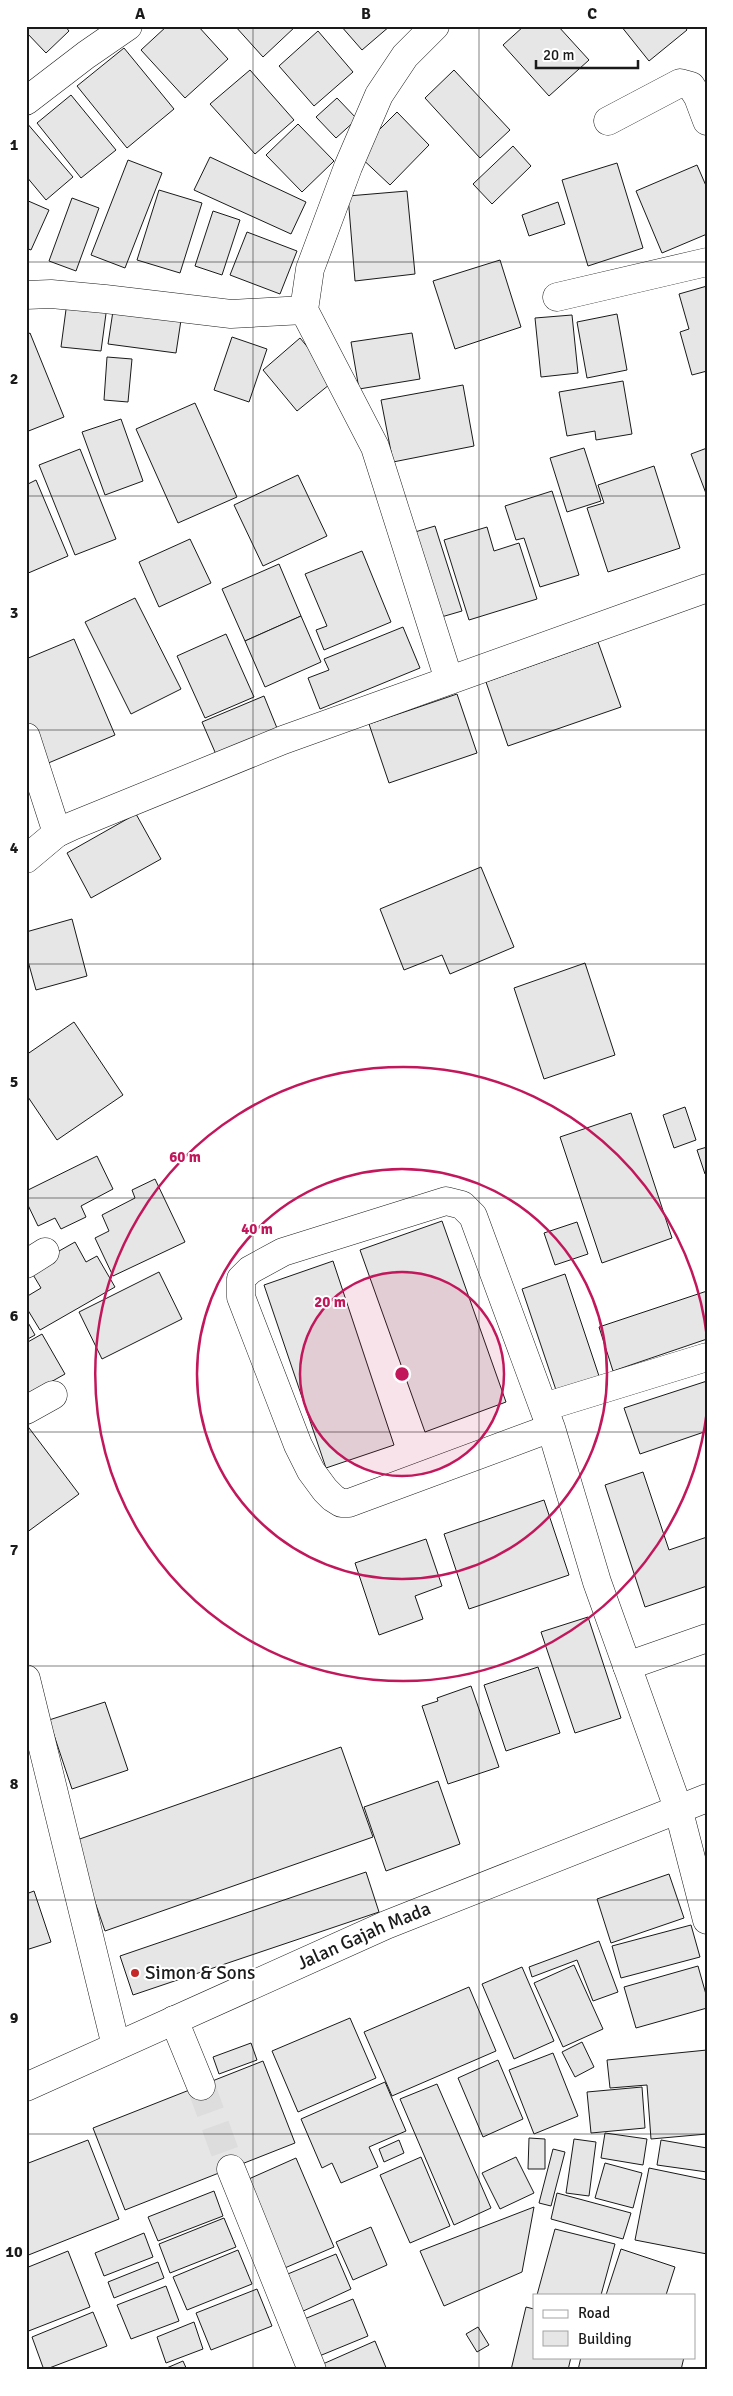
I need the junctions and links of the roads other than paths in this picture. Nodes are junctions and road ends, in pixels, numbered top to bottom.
1 (128, 26) edge
2 (435, 26) edge
3 (26, 101) edge
4 (608, 121) dead end
5 (707, 122) edge
6 (707, 262) edge
7 (26, 295) edge
8 (557, 297) dead end
9 (304, 310) junction
10 (707, 588) edge
11 (449, 680) junction
12 (26, 737) edge
13 (57, 833) junction
14 (26, 859) edge
15 (707, 1357) edge
16 (53, 1394) dead end
17 (26, 1410) edge
18 (548, 1418) junction
19 (707, 1638) edge
20 (627, 1666) junction
21 (26, 1679) edge
22 (707, 1798) edge
23 (678, 1808) junction
24 (707, 1920) edge
25 (174, 2020) junction
26 (116, 2046) junction
27 (201, 2086) tunnel mouth
28 (26, 2087) edge
29 (231, 2169) tunnel mouth
30 (312, 2370) edge

1 - 3 street
2 - 9 street
4 - 5 street
6 - 8 street
7 - 9 street
9 - 11 street
10 - 11 street
11 - 13 street
12 - 13 street
13 - 14 street
15 - 18 street
16 - 17 street
18 - 18 street
18 - 20 street
19 - 20 street
20 - 23 street
21 - 26 street
22 - 23 street, Jalan Gajah Mada
23 - 24 street
23 - 25 street, Jalan Gajah Mada
25 - 26 street, Jalan Gajah Mada
25 - 27 street
26 - 28 street, Jalan Gajah Mada
29 - 30 street

